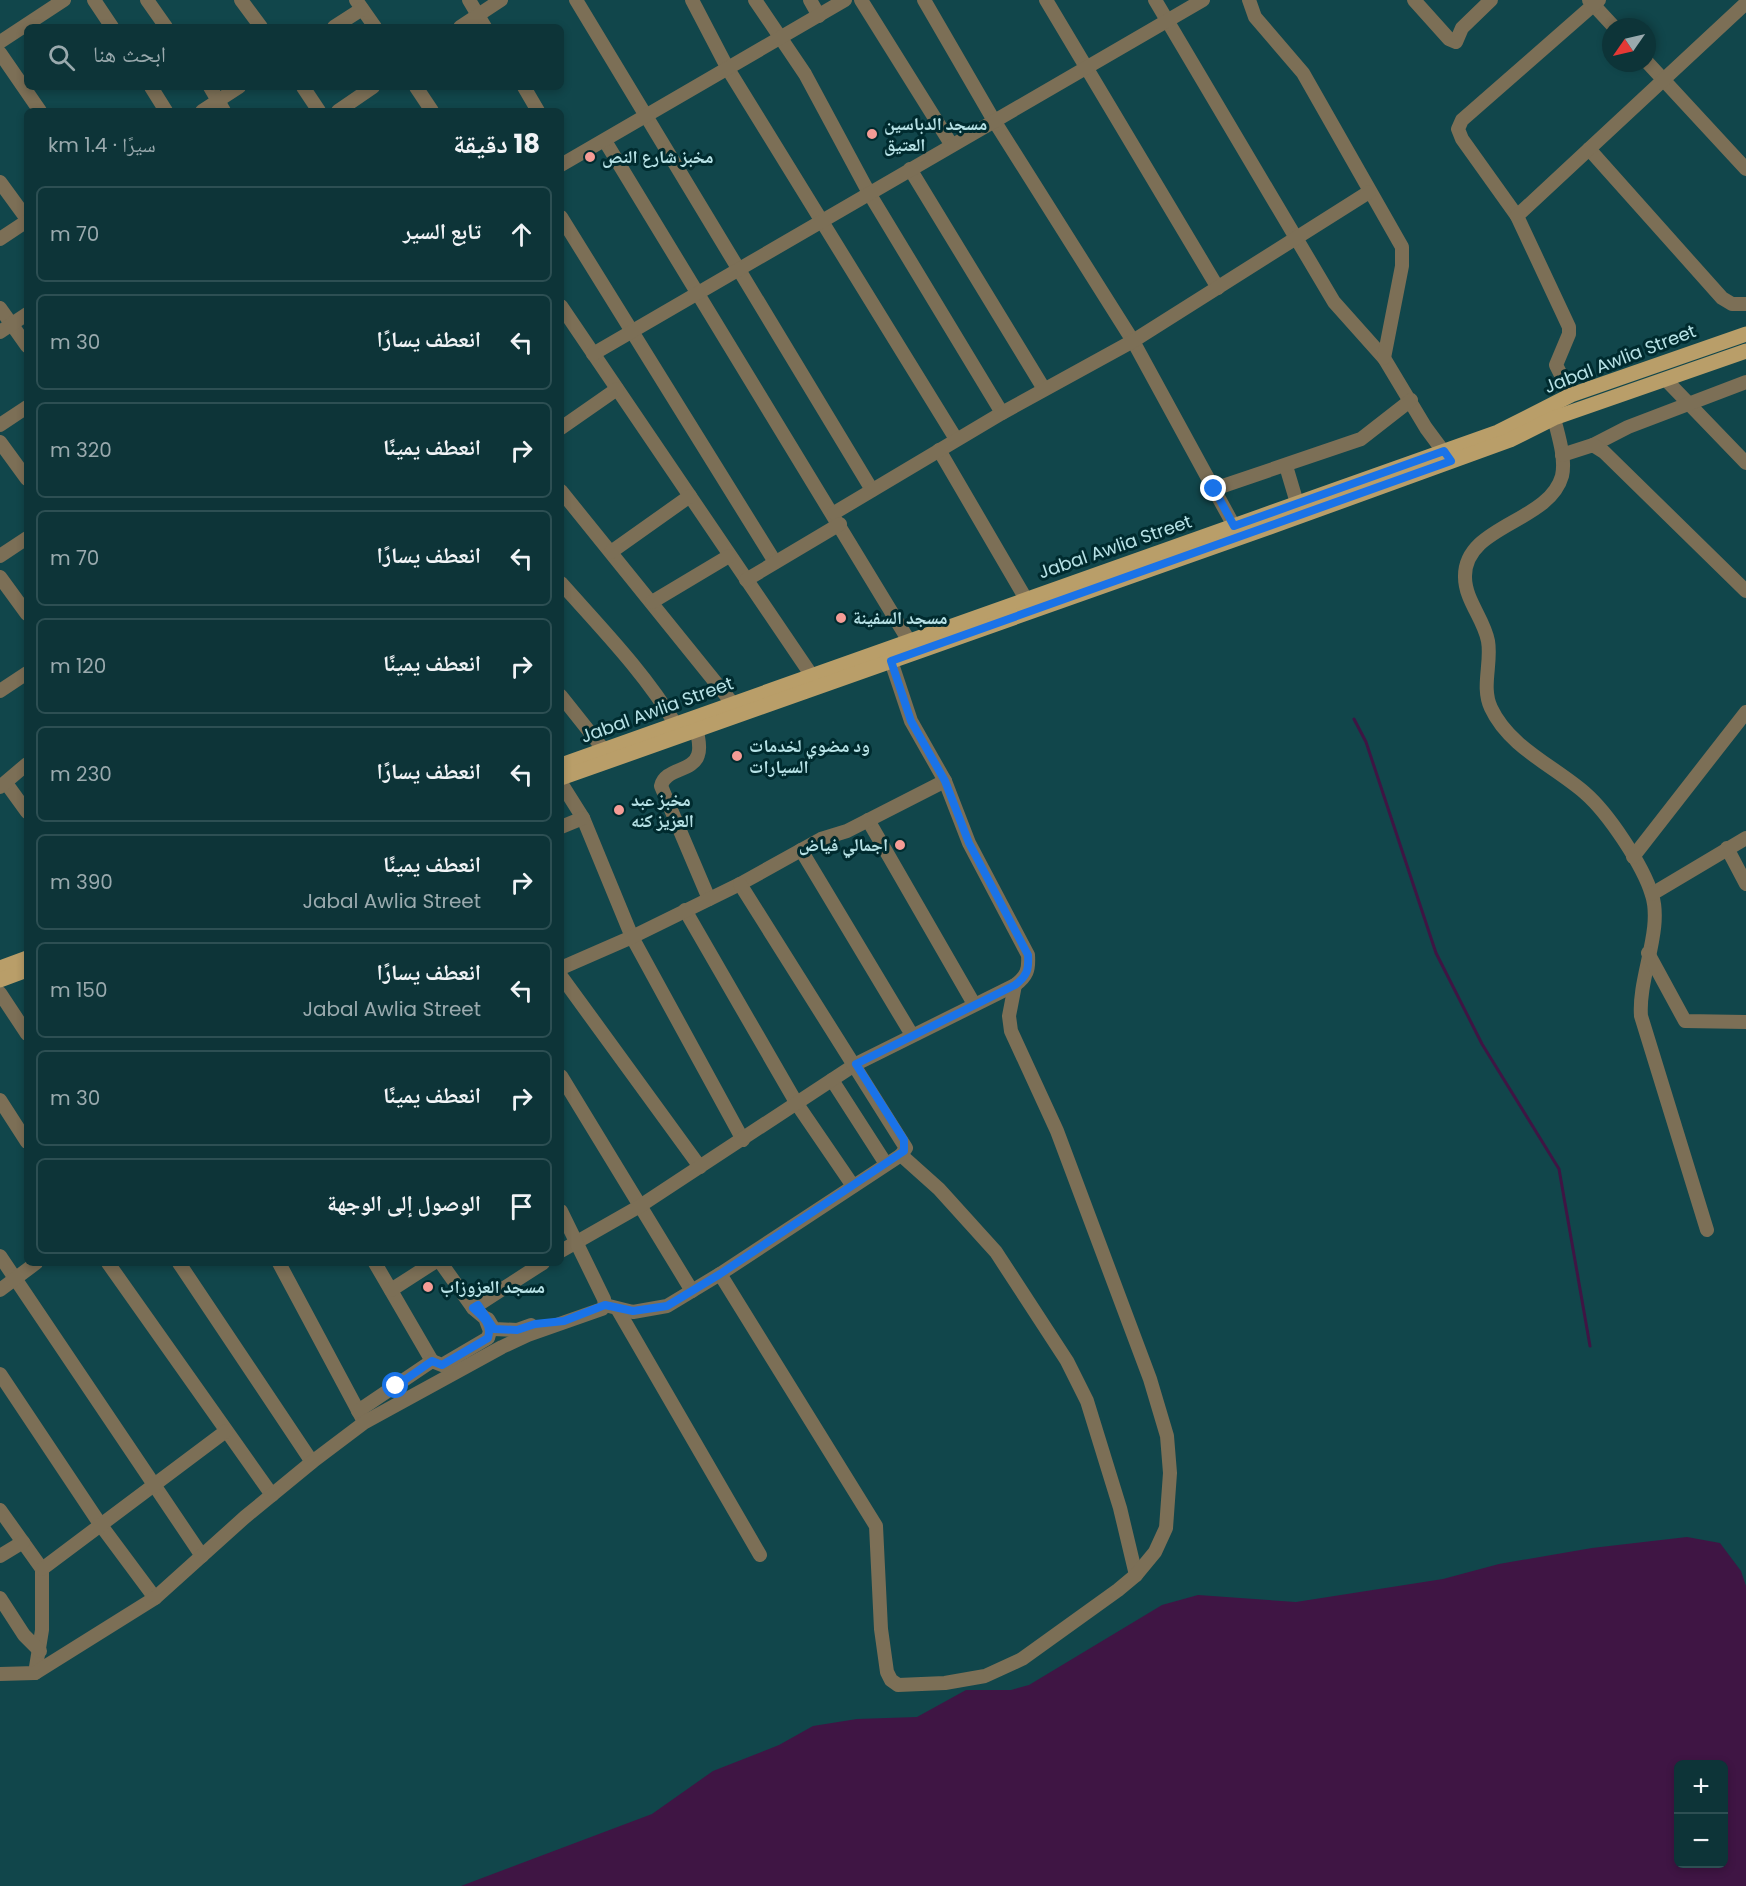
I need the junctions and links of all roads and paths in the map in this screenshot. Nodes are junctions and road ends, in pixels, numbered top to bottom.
1 (64, 0) edge
2 (94, 0) edge
3 (147, 0) edge
4 (241, 0) edge
5 (469, 0) edge
6 (501, 0) edge
7 (576, 0) edge
8 (692, 0) edge
9 (754, 0) edge
10 (810, 0) edge
11 (845, 0) edge
12 (861, 0) edge
13 (924, 0) edge
14 (1046, 0) edge
15 (1155, 0) edge
16 (1203, 0) edge
17 (1249, 0) edge
18 (1414, 0) edge
19 (1594, 2) edge
20 (1482, 3) edge
21 (1746, 3) edge
22 (359, 5) edge
23 (478, 15) junction
24 (819, 16) junction
25 (1607, 18) edge
26 (1168, 22) junction
27 (27, 24) edge
28 (110, 24) edge
29 (164, 24) edge
30 (259, 24) edge
31 (337, 24) edge
32 (373, 24) edge
33 (464, 24) edge
34 (483, 24) edge
35 (24, 26) edge
36 (779, 38) junction
37 (0, 42) edge
38 (0, 53) edge
39 (1085, 67) junction
40 (728, 69) junction
41 (1656, 72) edge
42 (1662, 78) junction
43 (24, 88) edge
44 (26, 90) edge
45 (153, 90) edge
46 (212, 90) edge
47 (236, 90) edge
48 (305, 90) edge
49 (369, 90) edge
50 (418, 90) edge
51 (526, 90) edge
52 (221, 106) edge
53 (38, 108) edge
54 (164, 108) edge
55 (317, 108) edge
56 (342, 108) edge
57 (430, 108) edge
58 (536, 108) edge
59 (644, 117) junction
60 (993, 119) junction
61 (605, 141) junction
62 (951, 144) junction
63 (1589, 149) junction
64 (564, 160) edge
65 (910, 169) junction
66 (1746, 169) edge
67 (0, 182) edge
68 (1369, 192) junction
69 (869, 193) junction
70 (24, 216) edge
71 (1517, 216) junction
72 (822, 220) junction
73 (24, 222) edge
74 (564, 222) edge
75 (0, 239) edge
76 (1297, 239) junction
77 (739, 269) junction
78 (1218, 288) junction
79 (698, 294) junction
80 (1746, 304) edge
81 (0, 308) edge
82 (564, 315) edge
83 (24, 316) edge
84 (6, 328) edge
85 (633, 330) junction
86 (1746, 334) edge
87 (1133, 341) junction
88 (24, 343) edge
89 (1746, 351) edge
90 (593, 354) junction
91 (1384, 358) junction
92 (1666, 380) junction
93 (1746, 382) edge
94 (1044, 388) junction
95 (617, 389) junction
96 (1571, 395) junction
97 (1411, 400) junction
98 (1688, 403) junction
99 (24, 409) edge
100 (1002, 413) junction
101 (1554, 418) junction
102 (0, 425) edge
103 (564, 426) edge
104 (956, 440) junction
105 (0, 442) edge
106 (1593, 445) junction
107 (939, 450) junction
108 (1562, 455) junction
109 (1448, 456) junction
110 (1746, 463) edge
111 (1286, 466) junction
112 (24, 475) edge
113 (1214, 489) junction
114 (872, 490) junction
115 (564, 495) edge
116 (690, 496) junction
117 (1297, 503) junction
118 (837, 519) junction
119 (1234, 526) junction
120 (24, 540) edge
121 (611, 552) junction
122 (0, 556) edge
123 (729, 556) junction
124 (775, 562) junction
125 (0, 577) edge
126 (746, 580) junction
127 (564, 586) edge
128 (1746, 591) edge
129 (1026, 599) junction
130 (652, 602) junction
131 (24, 610) edge
132 (909, 641) junction
133 (891, 661) junction
134 (24, 675) edge
135 (812, 676) junction
136 (0, 691) edge
137 (564, 700) edge
138 (733, 704) junction
139 (1746, 712) edge
140 (676, 725) junction
141 (697, 730) junction
142 (604, 750) junction
143 (564, 764) edge
144 (24, 767) edge
145 (564, 777) edge
146 (945, 781) junction
147 (3, 785) edge
148 (564, 788) edge
149 (24, 809) edge
150 (583, 818) junction
151 (868, 820) junction
152 (564, 826) edge
153 (1746, 837) edge
154 (1727, 848) junction
155 (801, 850) junction
156 (1633, 856) junction
157 (740, 884) junction
158 (1746, 884) edge
159 (1652, 894) junction
160 (709, 899) junction
161 (685, 910) junction
162 (632, 937) junction
163 (1648, 954) junction
164 (24, 959) edge
165 (564, 967) edge
166 (0, 968) edge
167 (24, 971) edge
168 (0, 980) edge
169 (564, 980) edge
170 (1015, 985) junction
171 (0, 993) edge
172 (974, 1004) junction
173 (1746, 1022) edge
174 (24, 1029) edge
175 (912, 1035) junction
176 (856, 1064) junction
177 (832, 1080) junction
178 (564, 1081) edge
179 (0, 1100) edge
180 (797, 1104) junction
181 (24, 1137) edge
182 (743, 1140) junction
183 (901, 1155) junction
184 (886, 1164) junction
185 (700, 1167) junction
186 (853, 1186) junction
187 (640, 1206) junction
188 (564, 1217) edge
189 (1707, 1230) dead end
190 (577, 1241) junction
191 (564, 1249) edge
192 (0, 1256) edge
193 (32, 1266) edge
194 (110, 1266) edge
195 (182, 1266) edge
196 (281, 1266) edge
197 (377, 1266) edge
198 (428, 1266) edge
199 (443, 1266) edge
200 (527, 1267) edge
201 (720, 1274) junction
202 (14, 1279) junction
203 (0, 1290) edge
204 (391, 1290) junction
205 (692, 1291) junction
206 (475, 1307) junction
207 (612, 1307) junction
208 (564, 1321) junction
209 (432, 1361) junction
210 (0, 1374) edge
211 (362, 1417) junction
212 (226, 1431) junction
213 (312, 1461) junction
214 (152, 1485) junction
215 (272, 1495) junction
216 (0, 1510) edge
217 (100, 1524) junction
218 (23, 1542) junction
219 (760, 1555) dead end
220 (0, 1556) edge
221 (201, 1556) junction
222 (42, 1569) junction
223 (1136, 1575) junction
224 (0, 1598) edge
225 (155, 1598) junction
226 (40, 1652) junction
227 (35, 1673) junction
228 (0, 1674) edge

1 - 27 street
2 - 28 street
3 - 29 street
4 - 30 street
5 - 23 street
6 - 23 street
7 - 59 street
8 - 40 street
9 - 36 street
10 - 24 street
11 - 24 street
12 - 62 street
13 - 60 street
14 - 39 street
15 - 26 street
16 - 26 street
17 - 68 street
18 - 20 street
19 - 25 street
19 - 71 street
21 - 42 street
22 - 31 street
22 - 32 street
23 - 33 street
23 - 34 street
24 - 36 street
26 - 39 street
26 - 76 street
35 - 37 street
36 - 40 street
36 - 69 street
38 - 43 street
39 - 60 street
39 - 78 street
40 - 59 street
40 - 72 street
41 - 42 street
42 - 63 street
42 - 66 street
44 - 53 street
45 - 54 street
46 - 52 street
47 - 52 street
48 - 55 street
49 - 56 street
50 - 57 street
51 - 58 street
59 - 61 street
59 - 77 street
60 - 62 street
60 - 87 street
61 - 64 street
61 - 79 street
62 - 65 street
63 - 71 street
63 - 80 street
65 - 69 street
65 - 94 street
67 - 70 street
68 - 76 street
68 - 91 street
69 - 72 street
69 - 100 street
71 - 96 street
72 - 77 street
72 - 104 street
73 - 75 street
74 - 85 street
76 - 78 street
76 - 91 street
77 - 79 street
77 - 114 street
78 - 87 street
79 - 85 street
79 - 118 street
81 - 84 street
82 - 90 street
83 - 84 street
84 - 88 street
85 - 90 street
85 - 124 street
86 - 96 main road, Jabal Awlia Street
87 - 94 street
87 - 113 street
89 - 92 main road, Jabal Awlia Street
90 - 95 street
91 - 97 street
92 - 98 street
92 - 101 main road, Jabal Awlia Street
93 - 98 street
94 - 100 street
95 - 103 street
95 - 116 street
96 - 109 main road, Jabal Awlia Street
97 - 109 street
97 - 111 street
98 - 106 street
98 - 110 street
99 - 102 street
100 - 104 street
101 - 108 street
101 - 109 main road, Jabal Awlia Street
104 - 107 street
105 - 112 street
106 - 108 street
106 - 128 street
107 - 114 street
107 - 129 street
108 - 156 street
109 - 117 main road, Jabal Awlia Street
109 - 133 main road, Jabal Awlia Street
111 - 113 street
111 - 117 street
113 - 119 street
114 - 118 street
115 - 121 street
116 - 121 street
116 - 123 street
117 - 119 main road, Jabal Awlia Street
118 - 124 street
118 - 132 street
119 - 129 main road, Jabal Awlia Street
120 - 122 street
121 - 130 street
123 - 126 street
123 - 130 street
124 - 126 street
125 - 131 street
126 - 135 street
127 - 140 street
129 - 132 main road, Jabal Awlia Street
130 - 138 street
132 - 135 main road, Jabal Awlia Street
133 - 141 main road, Jabal Awlia Street
133 - 146 street
134 - 136 street
135 - 138 main road, Jabal Awlia Street
137 - 142 street
138 - 140 main road, Jabal Awlia Street
139 - 156 street
140 - 142 main road, Jabal Awlia Street
141 - 145 main road, Jabal Awlia Street
141 - 160 street
142 - 143 main road, Jabal Awlia Street
144 - 147 street
146 - 151 street
146 - 170 street
147 - 149 street
148 - 150 street
150 - 152 street
150 - 162 street
151 - 155 street
151 - 172 street
153 - 154 street
154 - 158 street
154 - 159 street
155 - 157 street
155 - 175 street
156 - 159 street
157 - 160 street
157 - 176 street
159 - 163 street
160 - 161 street
161 - 162 street
161 - 180 street
162 - 165 street
162 - 182 street
163 - 173 street
163 - 189 street
164 - 166 main road
167 - 168 main road
169 - 185 street
170 - 172 street
170 - 223 street
171 - 174 street
172 - 175 street
175 - 176 street
176 - 177 street
176 - 183 street
177 - 180 street
177 - 184 street
178 - 187 street
179 - 181 street
180 - 182 street
180 - 186 street
182 - 185 street
183 - 184 street
183 - 223 street
184 - 186 street
185 - 187 street
186 - 201 street
187 - 190 street
187 - 205 street
188 - 190 street
190 - 191 street
190 - 207 street
192 - 202 street
193 - 202 street
194 - 212 street
195 - 213 street
196 - 211 street
197 - 204 street
198 - 204 street
199 - 206 street
200 - 206 street
201 - 205 street
201 - 223 street
202 - 203 street
202 - 214 street
204 - 209 street
205 - 207 street
206 - 208 street
206 - 209 street
207 - 208 street
207 - 219 street
208 - 211 street
209 - 211 street
210 - 217 street
211 - 213 street
212 - 214 street
212 - 215 street
213 - 215 street
214 - 217 street
214 - 221 street
215 - 221 street
216 - 218 street
217 - 222 street
217 - 225 street
218 - 220 street
218 - 222 street
221 - 225 street
222 - 226 street
224 - 226 street
225 - 227 street
226 - 227 street
227 - 228 street

